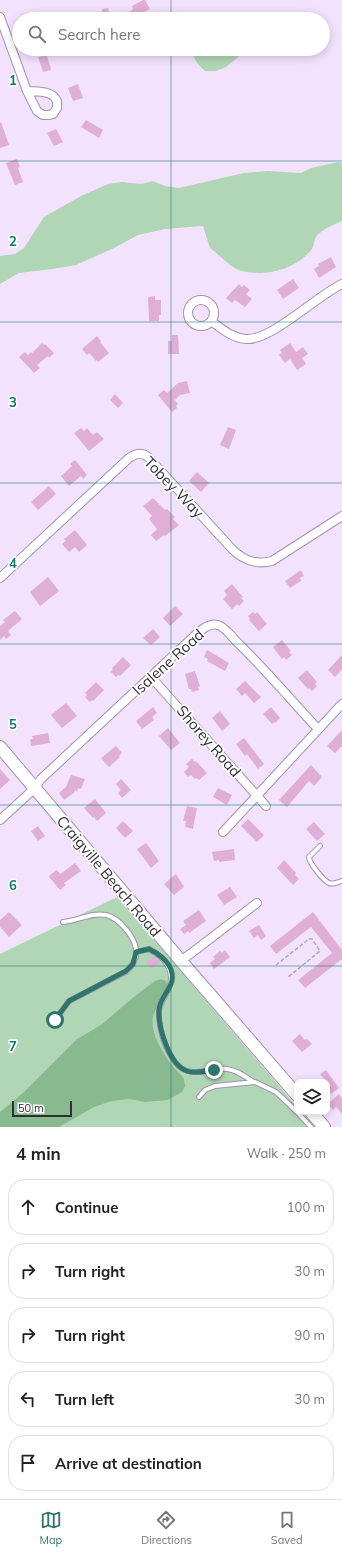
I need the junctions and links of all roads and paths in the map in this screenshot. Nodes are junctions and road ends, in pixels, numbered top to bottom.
1 (0, 17) edge
2 (12, 50) edge
3 (14, 56) edge
4 (27, 91) dead end
5 (342, 284) edge
6 (211, 321) dead end
7 (342, 516) edge
8 (0, 578) edge
9 (151, 676) junction
10 (342, 704) edge
11 (318, 729) junction
12 (0, 747) edge
13 (34, 789) junction
14 (256, 795) junction
15 (266, 806) dead end
16 (0, 820) edge
17 (223, 832) dead end
18 (320, 846) dead end
19 (342, 881) edge
20 (257, 903) dead end
21 (63, 922) dead end
22 (136, 952) junction
23 (181, 961) junction
24 (276, 965) dead end
25 (287, 978) dead end
26 (55, 1020) dead end
27 (252, 1081) junction
28 (294, 1092) edge
29 (199, 1097) dead end
30 (294, 1109) edge
31 (300, 1115) edge
32 (314, 1115) edge
33 (311, 1127) edge
34 (324, 1127) edge

1 - 2 street
3 - 4 street
5 - 6 street
7 - 8 street, Tobey Way
9 - 11 street, Isalene Road
9 - 13 street, Isalene Road
9 - 14 street, Shorey Road
10 - 11 street
11 - 14 street
12 - 13 main road, Craigville Beach Road
13 - 16 street, Isalene Road
13 - 23 main road, Craigville Beach Road
14 - 15 street, Shorey Road
14 - 17 street
18 - 19 lane
20 - 23 street
21 - 22 lane
22 - 26 lane
22 - 27 lane
23 - 28 main road, Craigville Beach Road
24 - 25 path
27 - 29 lane
27 - 30 lane
31 - 33 lane
32 - 34 main road

